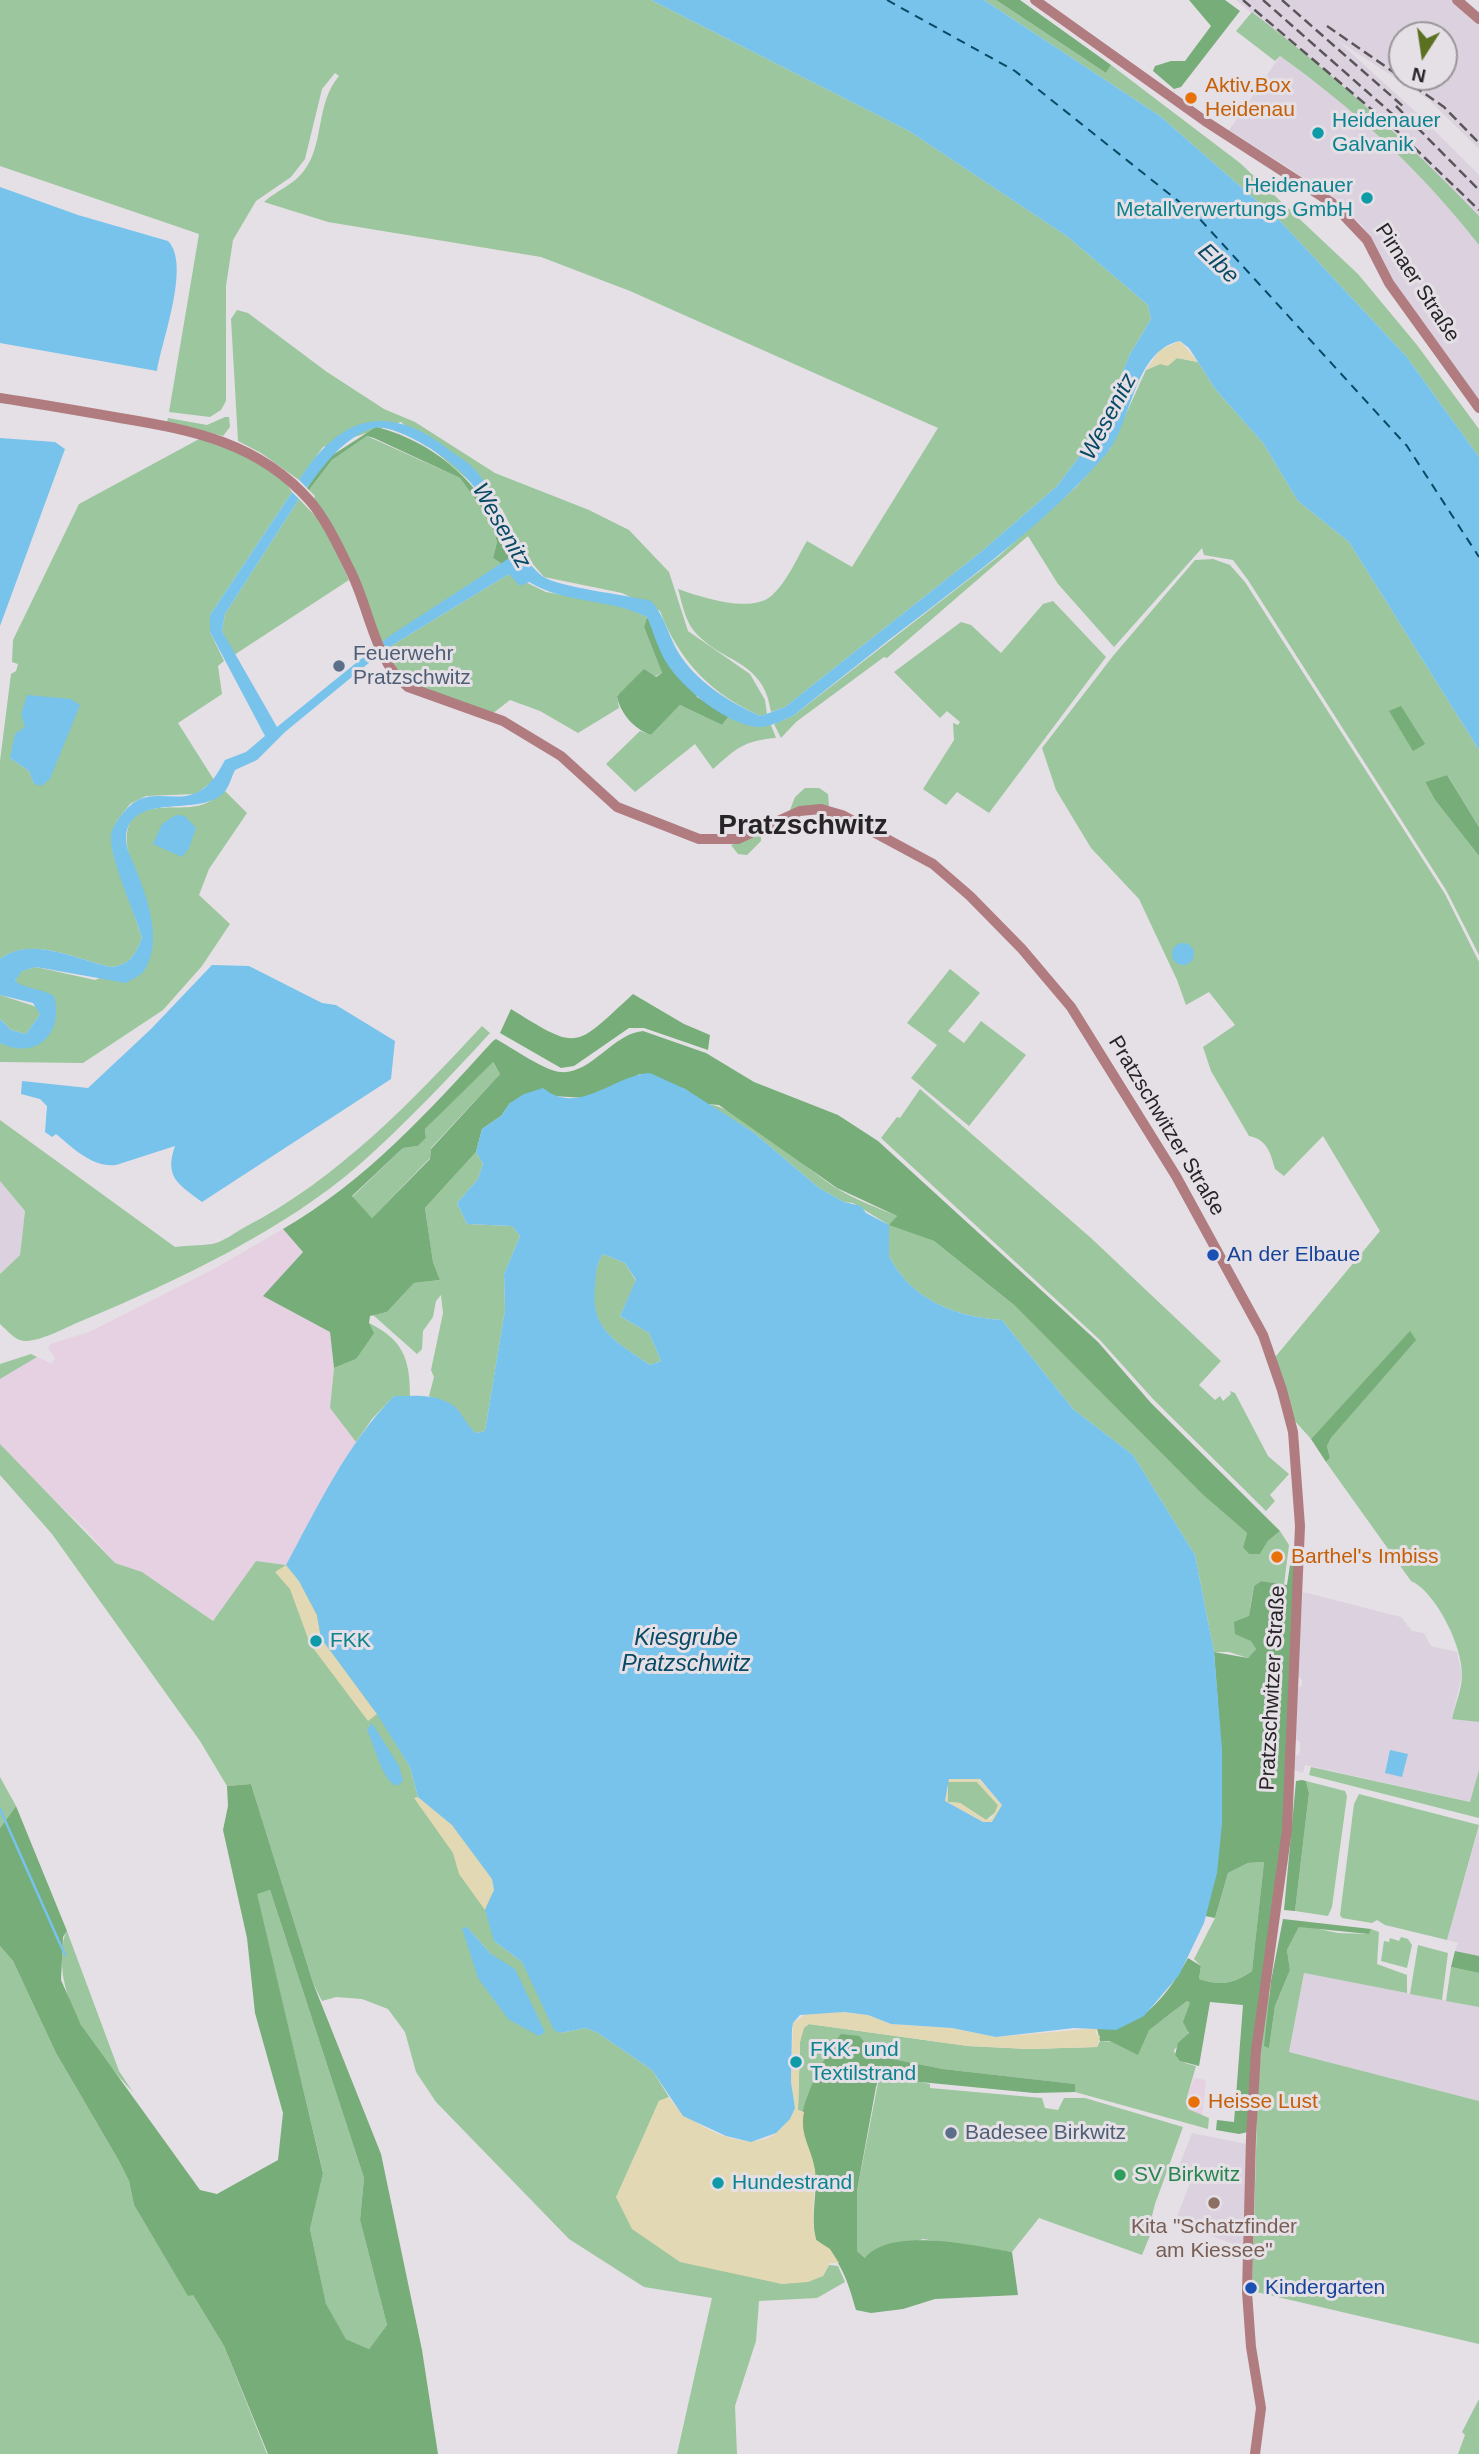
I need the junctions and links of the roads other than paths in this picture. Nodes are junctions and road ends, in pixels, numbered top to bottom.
1 (1035, 0) edge
2 (1457, 0) edge
3 (1479, 19) edge
4 (0, 398) edge
5 (1479, 408) edge
6 (1255, 2454) edge

1 - 5 street, Pirnaer Straße
2 - 3 street
4 - 6 street, Pratzschwitzer Straße

